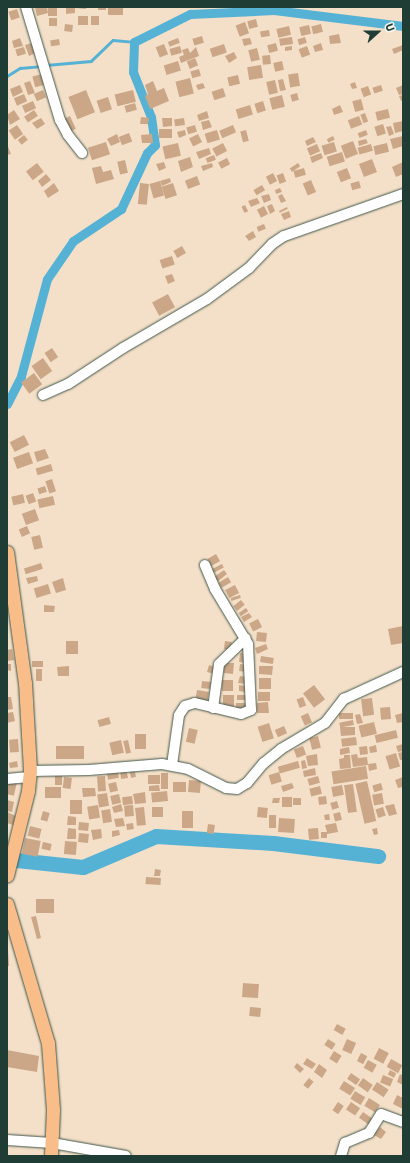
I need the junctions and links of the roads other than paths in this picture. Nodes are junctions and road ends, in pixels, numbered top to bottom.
1 (26, 7) edge
2 (82, 153) dead end
3 (403, 194) edge
4 (43, 395) dead end
5 (7, 552) edge
6 (205, 565) dead end
7 (11, 603) edge
8 (246, 638) junction
9 (403, 672) edge
10 (213, 708) junction
11 (172, 765) junction
12 (30, 774) junction
13 (7, 779) edge
14 (7, 875) edge
15 (7, 904) edge
16 (403, 1122) edge
17 (7, 1140) edge
18 (52, 1143) junction
19 (51, 1156) edge
20 (126, 1156) edge
21 (341, 1156) edge

1 - 2 street
3 - 4 street
5 - 7 main road
6 - 8 street
7 - 12 main road
8 - 10 street
8 - 10 street
9 - 11 street
10 - 11 street
11 - 12 street
12 - 13 street
12 - 14 main road
15 - 18 main road
16 - 21 street
17 - 18 street
18 - 19 main road
18 - 20 street

